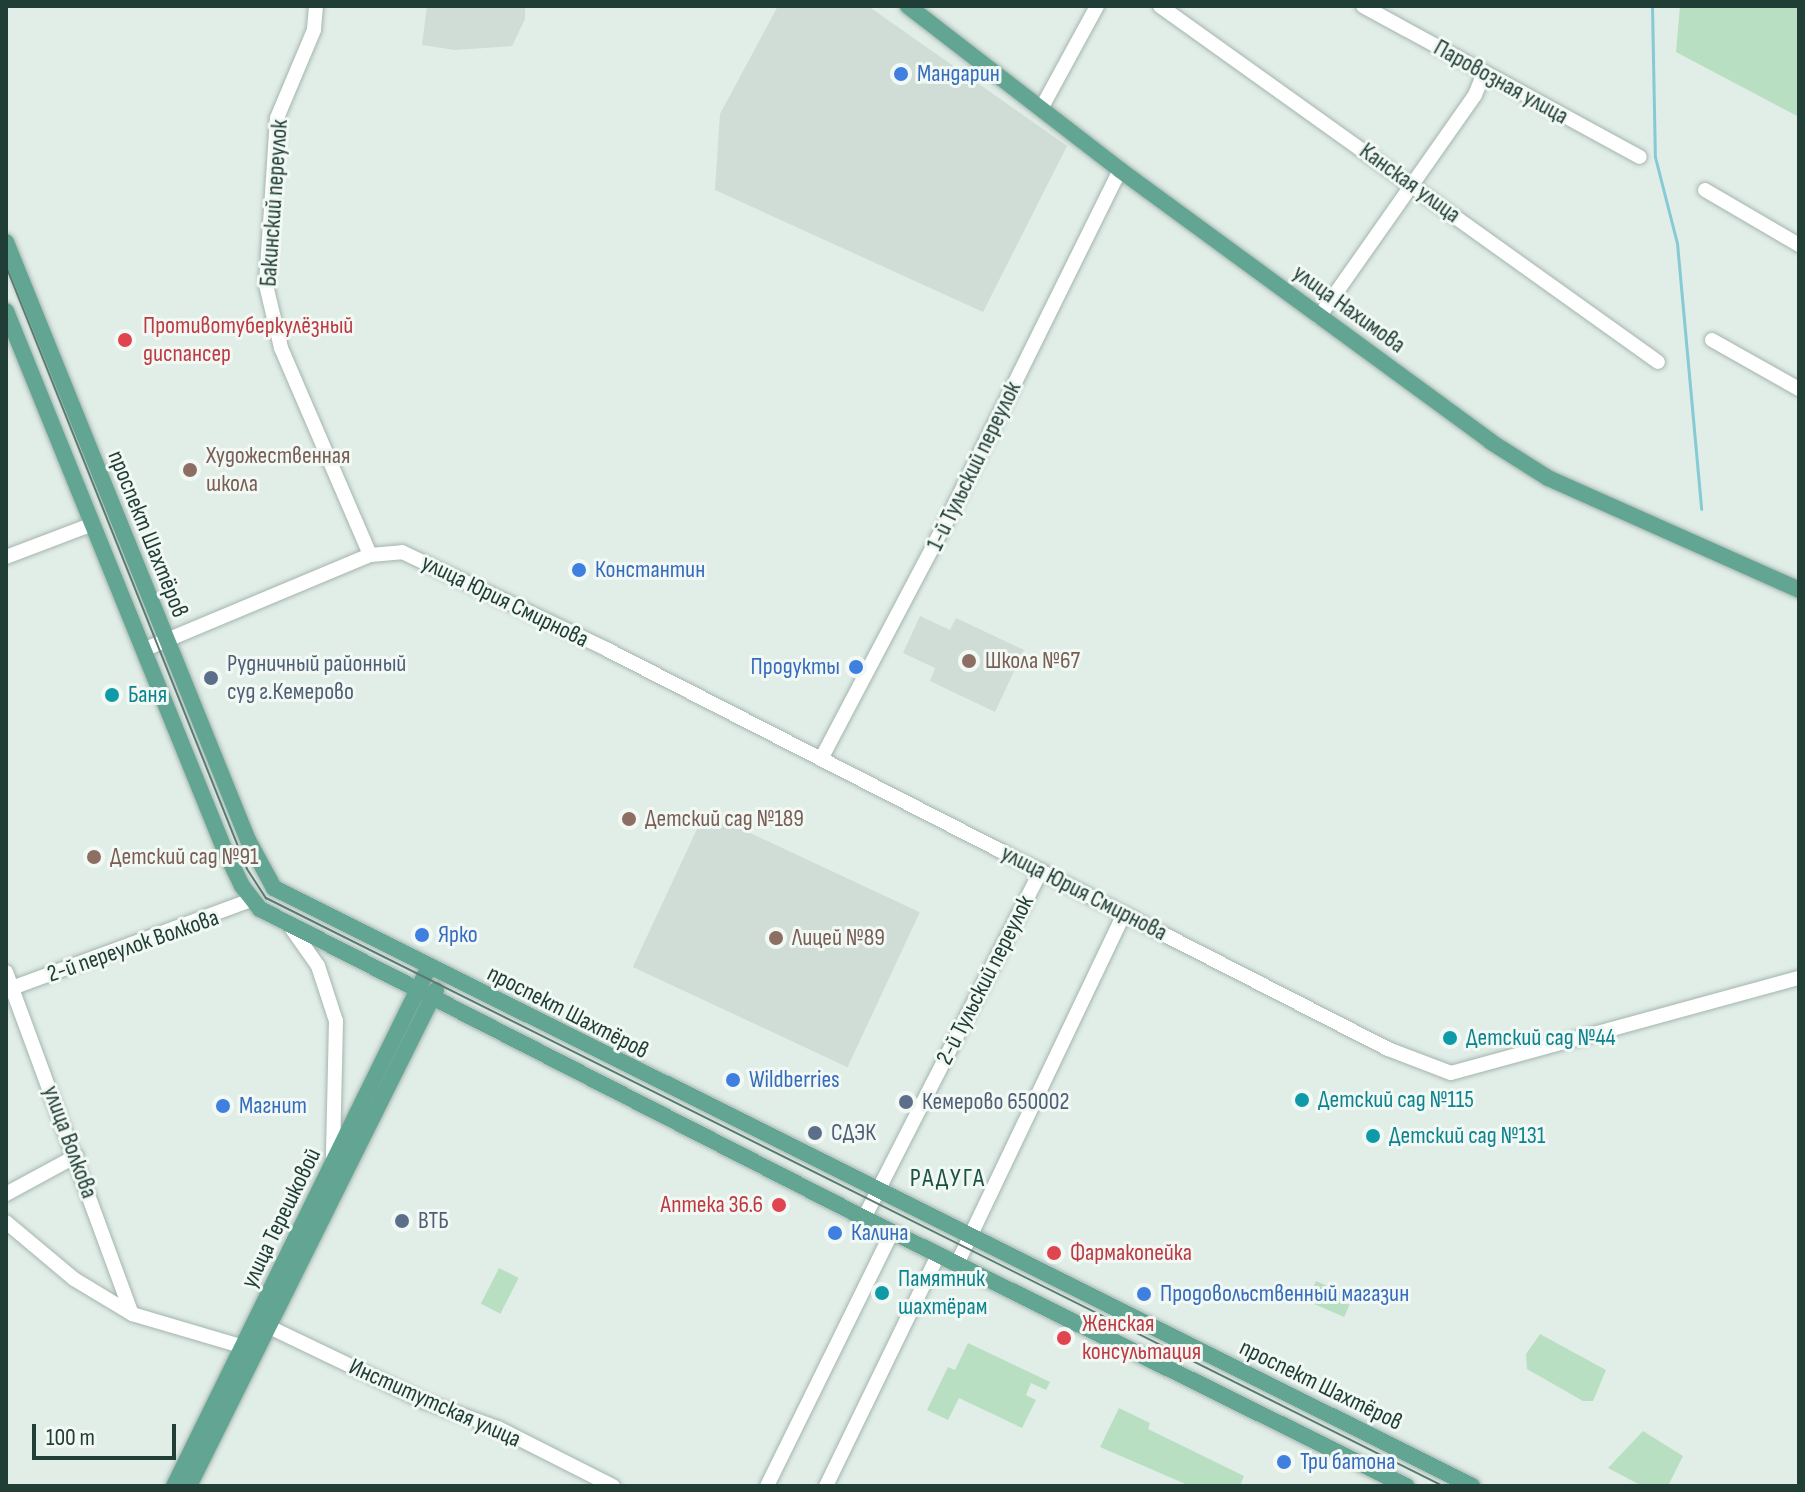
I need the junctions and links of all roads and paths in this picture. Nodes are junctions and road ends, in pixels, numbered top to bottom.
1 (316, 6) edge
2 (908, 6) edge
3 (1097, 6) edge
4 (1160, 6) edge
5 (1363, 6) edge
6 (1484, 73) junction
7 (1042, 107) junction
8 (1640, 157) dead end
9 (1120, 170) junction
10 (1411, 184) junction
11 (1705, 190) dead end
12 (6, 242) edge
13 (1799, 245) edge
14 (6, 311) edge
15 (1319, 317) junction
16 (1712, 340) dead end
17 (1658, 362) dead end
18 (1799, 389) edge
19 (93, 524) junction
20 (370, 555) junction
21 (6, 557) edge
22 (1799, 590) edge
23 (165, 641) junction
24 (143, 650) junction
25 (821, 759) junction
26 (1041, 871) junction
27 (251, 900) junction
28 (1124, 914) junction
29 (292, 929) junction
30 (6, 972) edge
31 (435, 973) junction
32 (1799, 978) edge
33 (12, 988) junction
34 (425, 994) junction
35 (76, 1156) junction
36 (329, 1176) junction
37 (877, 1193) junction
38 (6, 1194) edge
39 (864, 1218) junction
40 (6, 1222) edge
41 (892, 1232) junction
42 (970, 1238) junction
43 (938, 1255) junction
44 (957, 1264) junction
45 (132, 1314) junction
46 (264, 1324) junction
47 (251, 1348) junction
48 (174, 1486) edge
49 (189, 1486) edge
50 (613, 1486) edge
51 (767, 1486) edge
52 (826, 1486) edge
53 (1406, 1486) edge
54 (1472, 1486) edge

1 - 20 street, Бакинский переулок
2 - 7 main road, улица Нахимова
3 - 7 street
4 - 10 street, Канская улица
5 - 6 street, Паровозная улица
6 - 8 street, Паровозная улица
6 - 10 street
7 - 9 main road, улица Нахимова
9 - 15 main road, улица Нахимова
9 - 25 street, 1-й Тульский переулок
10 - 15 street
10 - 17 street, Канская улица
11 - 13 street
12 - 23 main road, проспект Шахтёров
14 - 19 main road, проспект Шахтёров
15 - 22 main road, улица Нахимова
16 - 18 street
19 - 21 street
19 - 24 main road, проспект Шахтёров
20 - 23 street
20 - 25 street, улица Юрия Смирнова
23 - 24 street
23 - 31 main road, проспект Шахтёров
24 - 27 main road, проспект Шахтёров
25 - 26 street, улица Юрия Смирнова
26 - 28 street, улица Юрия Смирнова
26 - 37 street, 2-й Тульский переулок
27 - 29 main road, проспект Шахтёров
27 - 33 street, 2-й переулок Волкова
28 - 32 street, улица Юрия Смирнова
28 - 42 street
29 - 34 main road, проспект Шахтёров
29 - 36 street
30 - 33 street, улица Волкова
31 - 34 main road, улица Терешковой
31 - 37 main road, проспект Шахтёров
33 - 35 street, улица Волкова
34 - 36 main road, улица Терешковой
34 - 39 main road, проспект Шахтёров
34 - 46 main road, улица Терешковой
35 - 38 street
35 - 45 street, улица Волкова
36 - 46 main road, улица Терешковой
37 - 39 street, 2-й Тульский переулок
37 - 42 main road, проспект Шахтёров
39 - 41 main road, проспект Шахтёров
40 - 45 street
41 - 43 main road, проспект Шахтёров
41 - 51 street
42 - 44 street
42 - 54 main road, проспект Шахтёров
43 - 44 main road, проспект Шахтёров
43 - 52 street
44 - 53 main road, проспект Шахтёров
45 - 47 street
46 - 47 main road, улица Терешковой
46 - 50 street, Институтская улица
47 - 48 main road, улица Терешковой
47 - 49 main road, улица Терешковой

